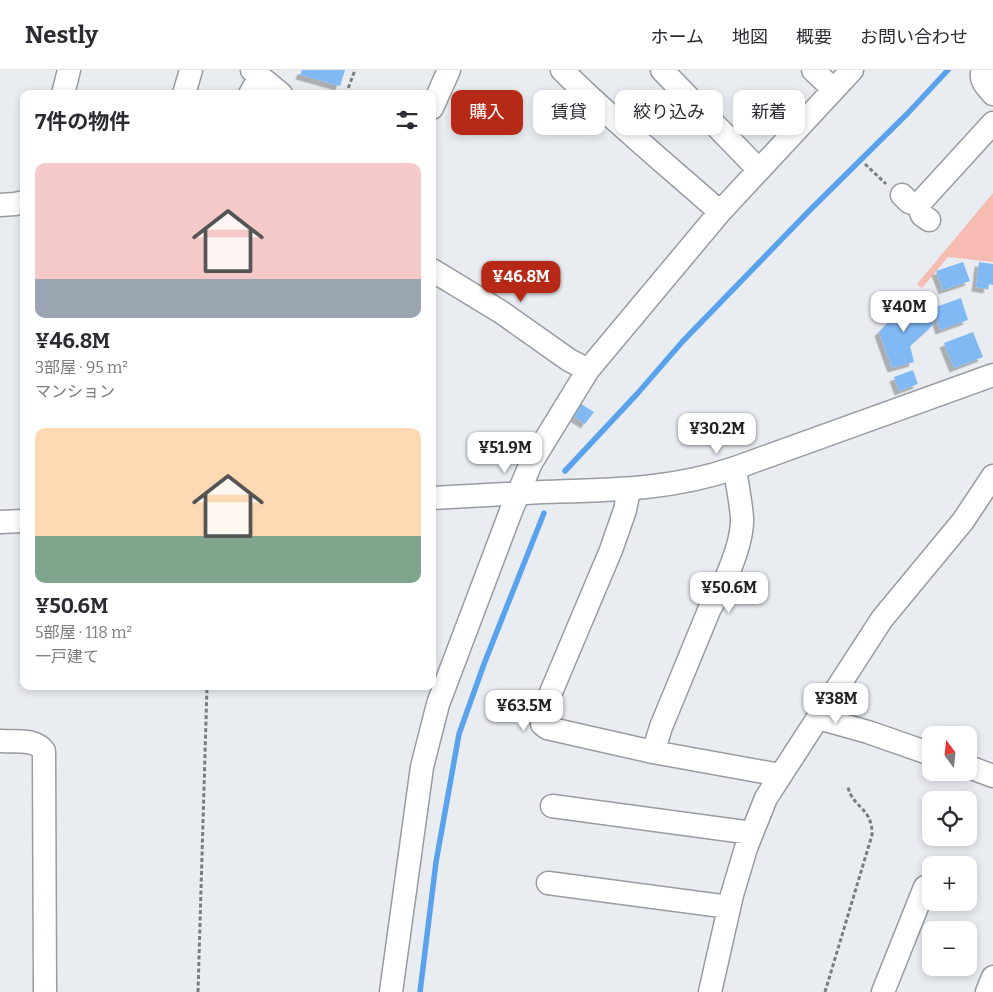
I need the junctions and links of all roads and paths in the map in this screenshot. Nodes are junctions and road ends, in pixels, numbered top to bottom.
1 (69, 70) edge
2 (191, 70) edge
3 (355, 70) edge
4 (449, 70) edge
5 (562, 70) edge
6 (662, 70) edge
7 (813, 70) edge
8 (852, 70) edge
9 (983, 70) edge
10 (254, 80) edge
11 (833, 89) junction
12 (64, 90) edge
13 (185, 90) edge
14 (273, 90) edge
15 (348, 90) edge
16 (993, 94) edge
17 (436, 99) edge
18 (993, 124) edge
19 (865, 164) dead end
20 (759, 170) junction
21 (876, 174) dead end
22 (20, 202) edge
23 (0, 205) edge
24 (916, 207) dead end
25 (720, 212) junction
26 (436, 272) edge
27 (588, 370) junction
28 (993, 375) edge
29 (735, 468) junction
30 (993, 476) edge
31 (629, 490) junction
32 (518, 493) junction
33 (436, 498) edge
34 (20, 520) edge
35 (0, 522) edge
36 (207, 690) edge
37 (818, 718) junction
38 (0, 741) edge
39 (922, 751) edge
40 (653, 752) junction
41 (978, 771) edge
42 (780, 775) junction
43 (993, 776) edge
44 (848, 786) dead end
45 (552, 806) dead end
46 (752, 833) junction
47 (548, 883) dead end
48 (922, 894) edge
49 (729, 907) junction
50 (993, 977) edge
51 (44, 992) edge
52 (198, 992) edge
53 (391, 992) edge
54 (710, 992) edge
55 (825, 992) edge
56 (883, 992) edge
57 (987, 992) edge

1 - 12 street
2 - 13 street
3 - 15 path
4 - 17 street
5 - 25 street
6 - 20 street
7 - 11 street
8 - 11 street
9 - 16 street
10 - 14 street
11 - 20 street
18 - 24 street
19 - 21 path
20 - 25 street
22 - 23 street
25 - 27 street
26 - 27 street
27 - 32 street
28 - 29 street
29 - 31 street
29 - 40 street
30 - 37 street
31 - 32 street
31 - 40 street
32 - 33 street
32 - 53 street
34 - 35 street
36 - 52 path
37 - 39 street
37 - 42 street
38 - 51 street
40 - 42 street
41 - 43 street
42 - 46 street
44 - 55 path
45 - 46 street
46 - 49 street
47 - 49 street
48 - 56 street
49 - 54 street
50 - 57 street

